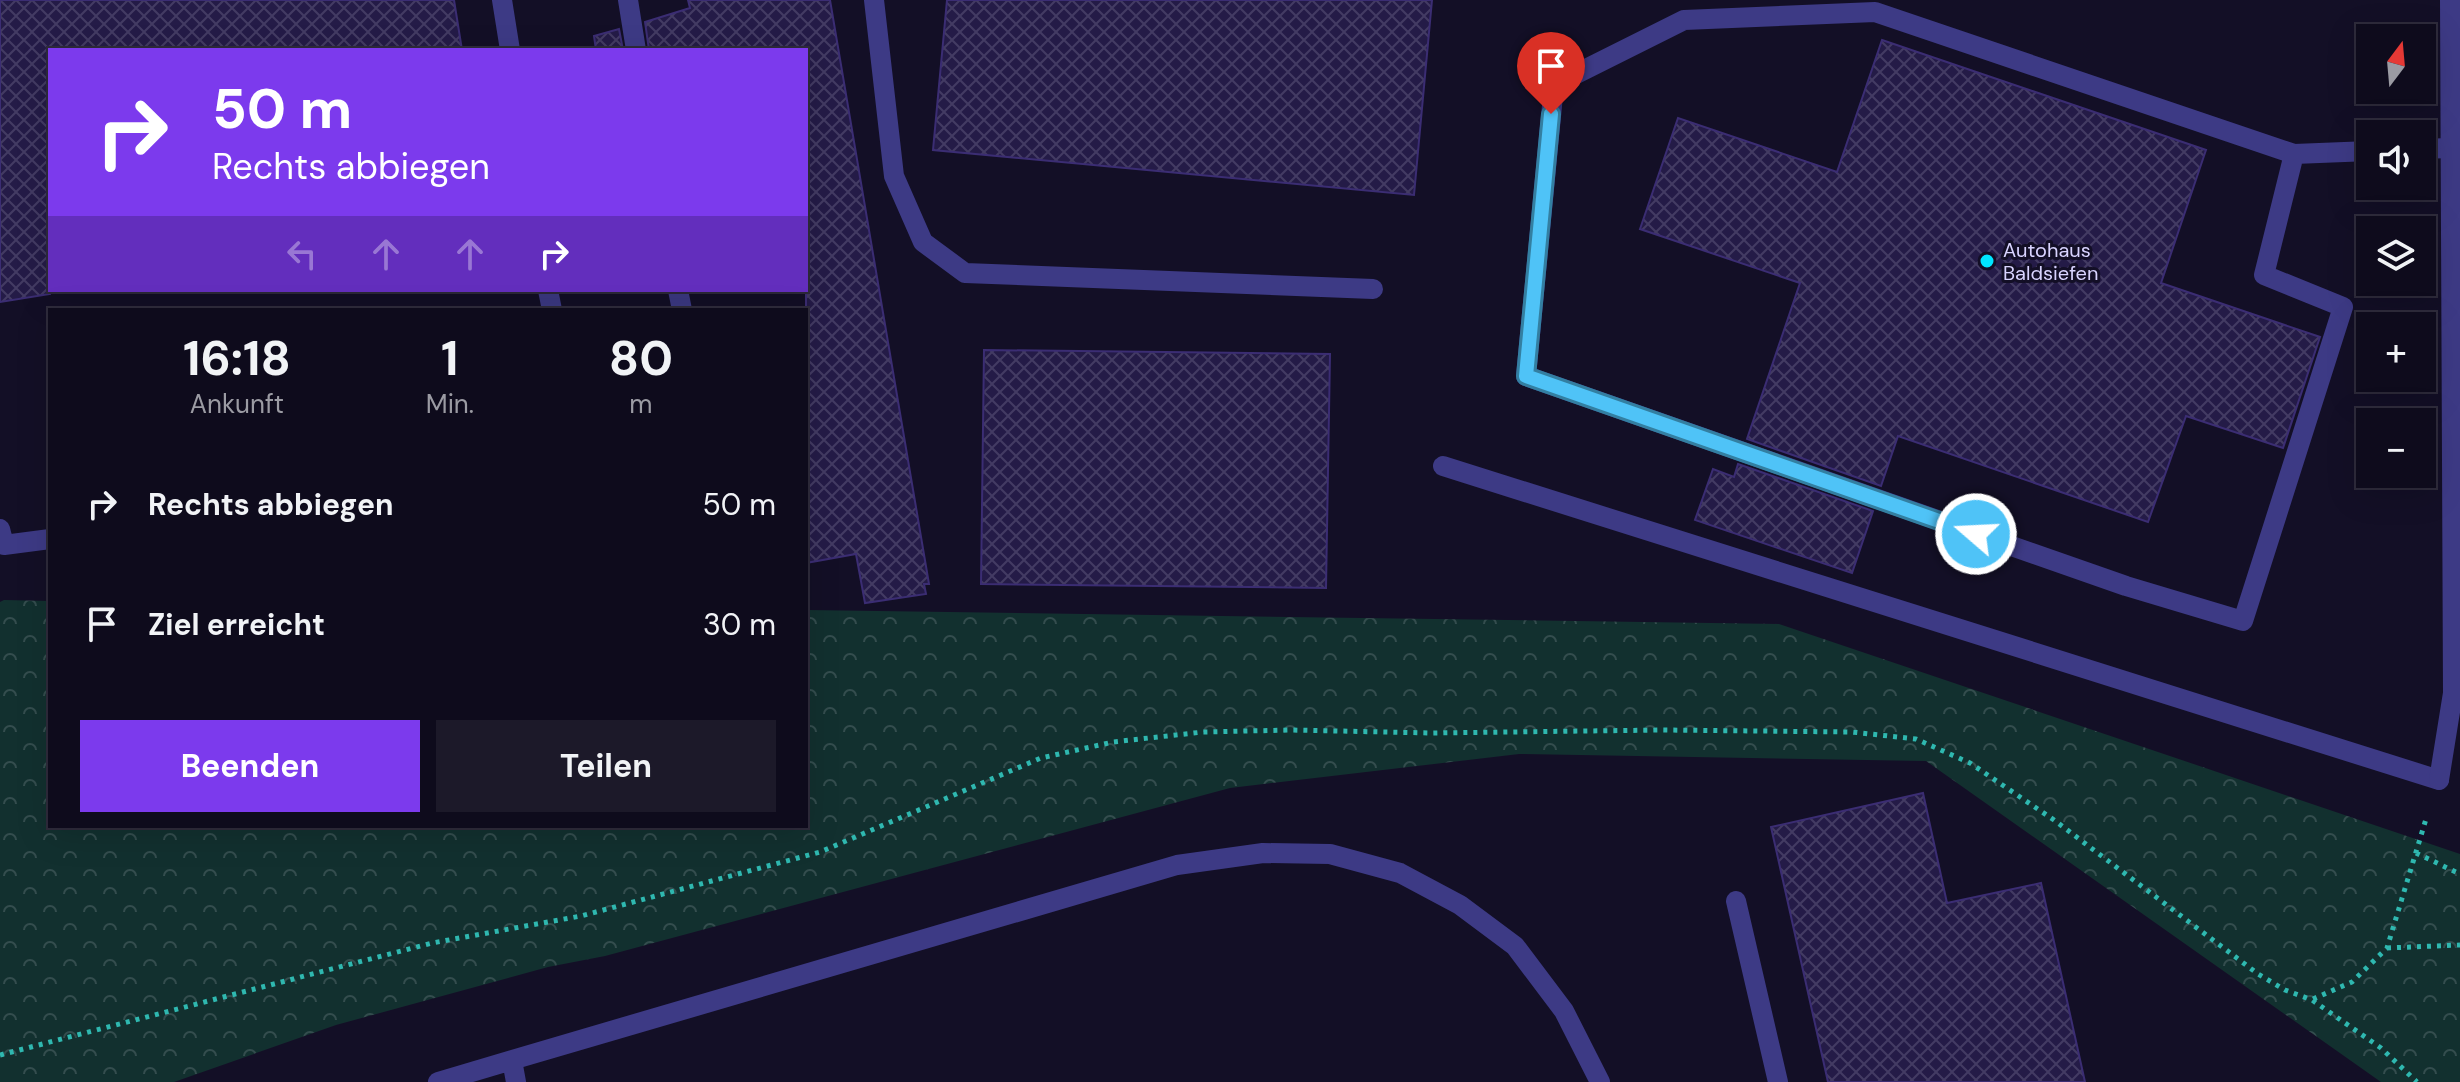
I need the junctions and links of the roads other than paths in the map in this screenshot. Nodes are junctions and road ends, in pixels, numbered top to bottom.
1 (502, 0) edge
2 (628, 0) edge
3 (874, 0) edge
4 (2450, 0) edge
5 (510, 48) edge
6 (636, 48) edge
7 (2455, 150) edge
8 (2356, 152) edge
9 (2294, 154) junction
10 (1373, 289) dead end
11 (1443, 466) dead end
12 (0, 529) edge
13 (48, 539) edge
14 (1736, 901) dead end
15 (512, 1060) junction
16 (438, 1082) edge
17 (516, 1082) edge
18 (1600, 1082) edge
19 (1778, 1082) edge

1 - 5 street
2 - 6 street
3 - 10 street
4 - 7 street
7 - 11 street
8 - 9 street
9 - 9 street
12 - 13 street
14 - 19 street
15 - 16 street
15 - 17 street
15 - 18 street

